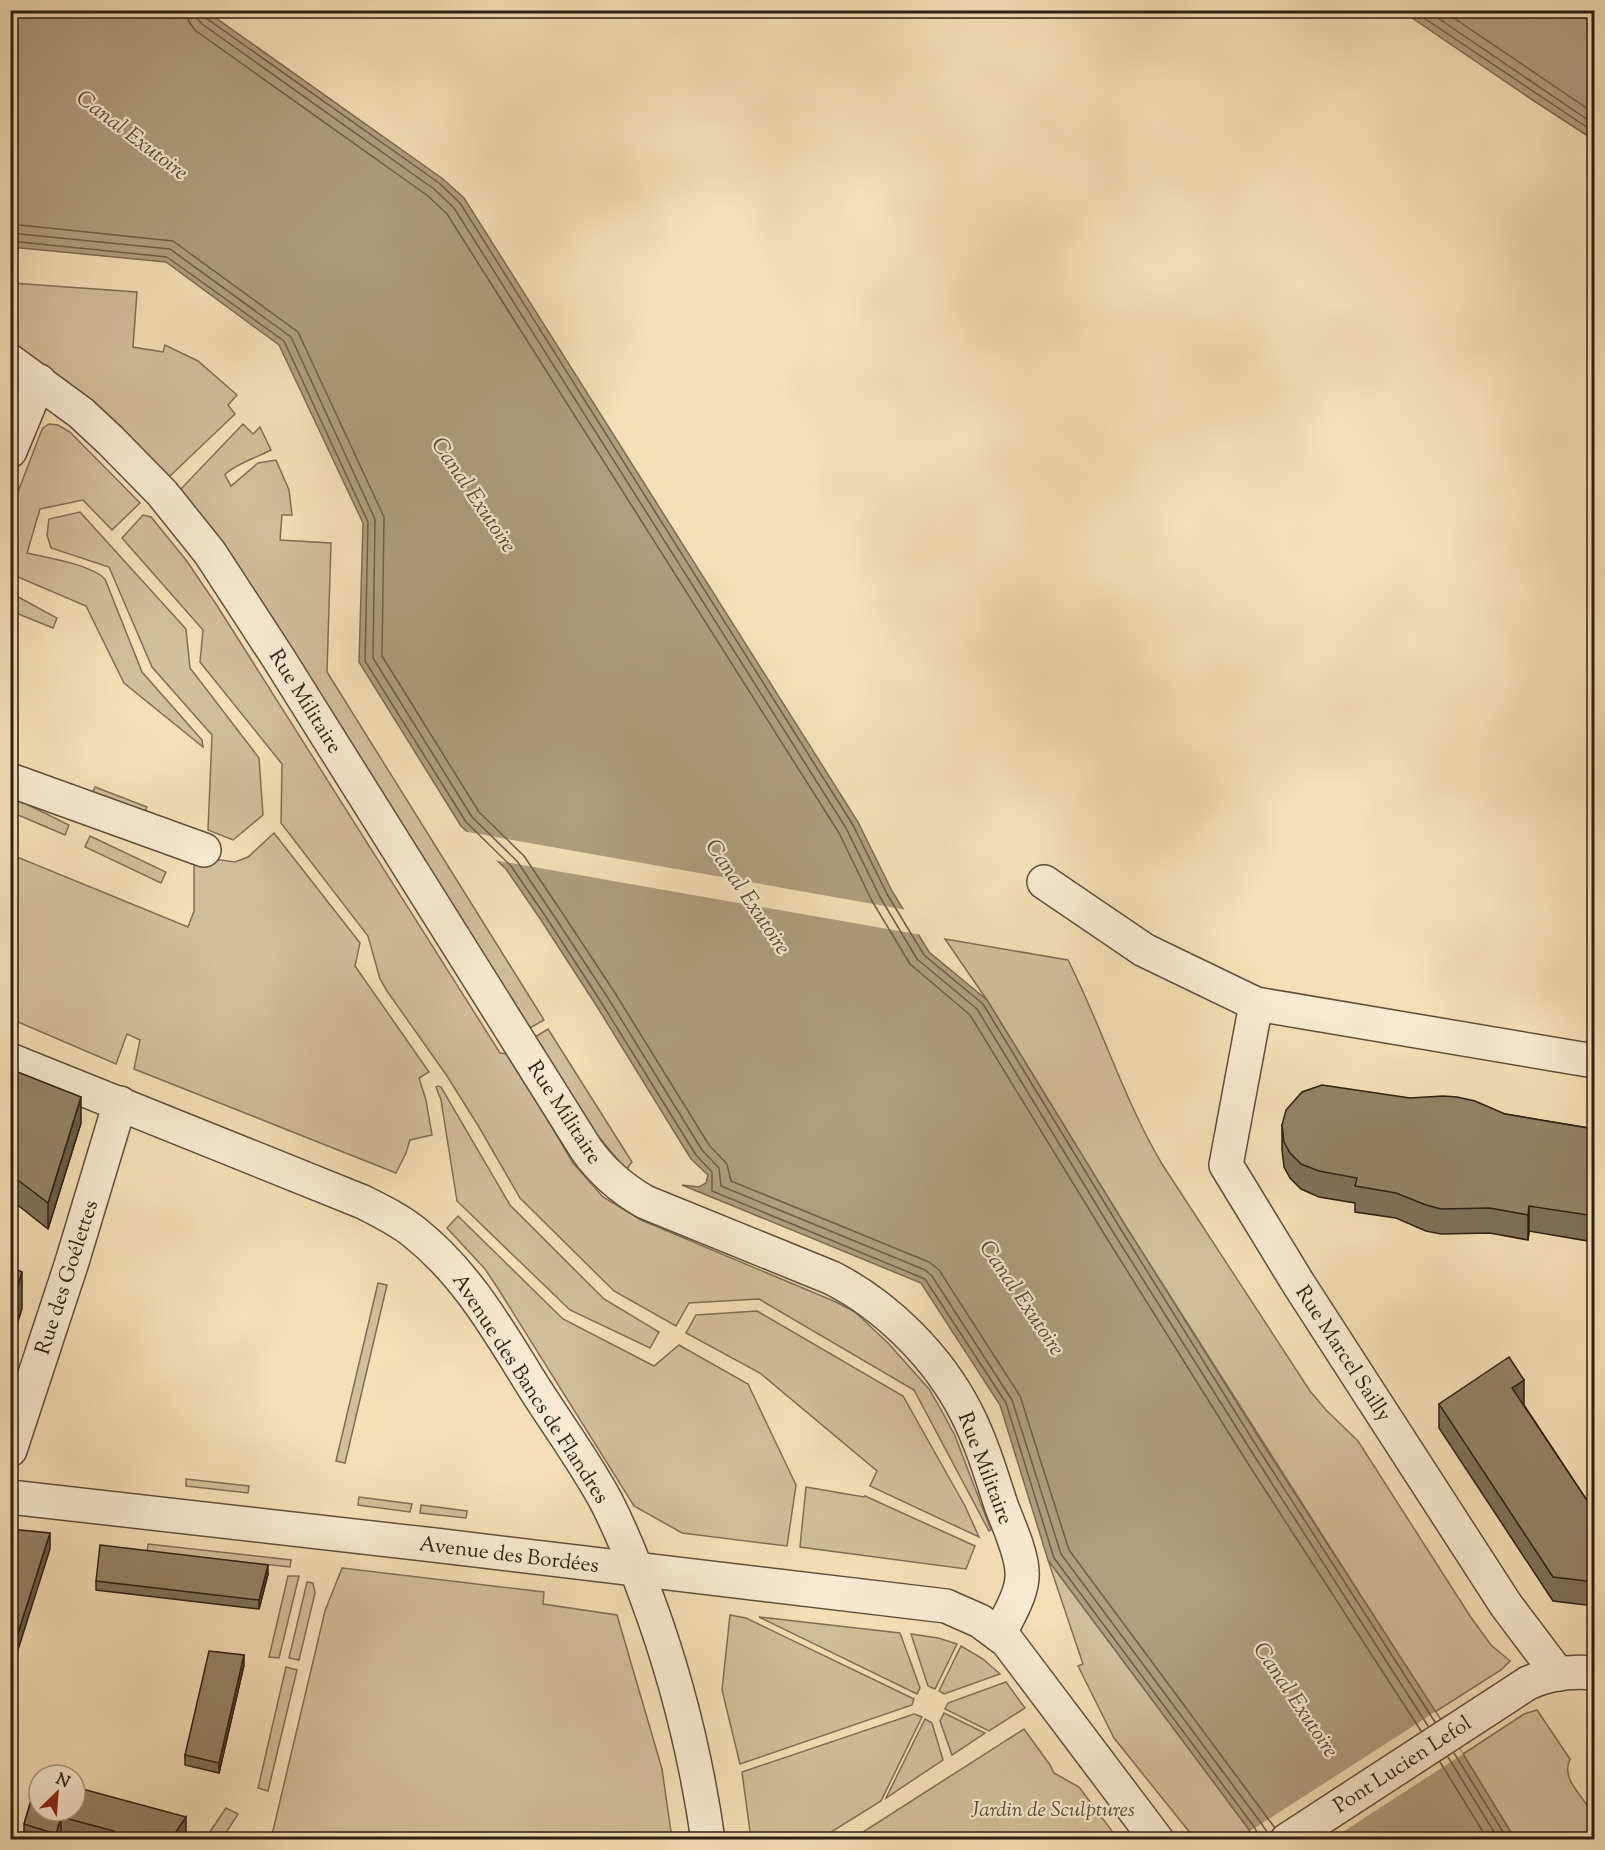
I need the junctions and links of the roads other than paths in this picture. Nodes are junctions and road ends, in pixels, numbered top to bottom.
1 (10, 361) edge
2 (39, 381) junction
3 (10, 451) edge
4 (10, 780) edge
5 (204, 850) dead end
6 (1044, 882) dead end
7 (1256, 1004) junction
8 (10, 1060) edge
9 (1594, 1061) edge
10 (120, 1103) junction
11 (10, 1450) edge
12 (10, 1497) edge
13 (637, 1570) junction
14 (999, 1635) junction
15 (1594, 1673) edge
16 (1558, 1674) junction
17 (708, 1839) edge
18 (1158, 1839) edge
19 (1287, 1839) edge

1 - 2 street, Rue Militaire
2 - 3 street
2 - 14 street, Rue Militaire
4 - 5 street
6 - 7 street
7 - 9 street
7 - 16 street, Rue Marcel Sailly
8 - 10 street, Avenue des Bancs de Flandres
10 - 11 street, Rue des Goélettes
10 - 13 street, Avenue des Bancs de Flandres
12 - 13 street, Avenue des Bordées
13 - 14 street, Avenue des Bordées
13 - 17 street, Avenue des Bancs de Flandres
14 - 18 street
15 - 16 street, Pont Lucien Lefol
16 - 19 street, Pont Lucien Lefol

